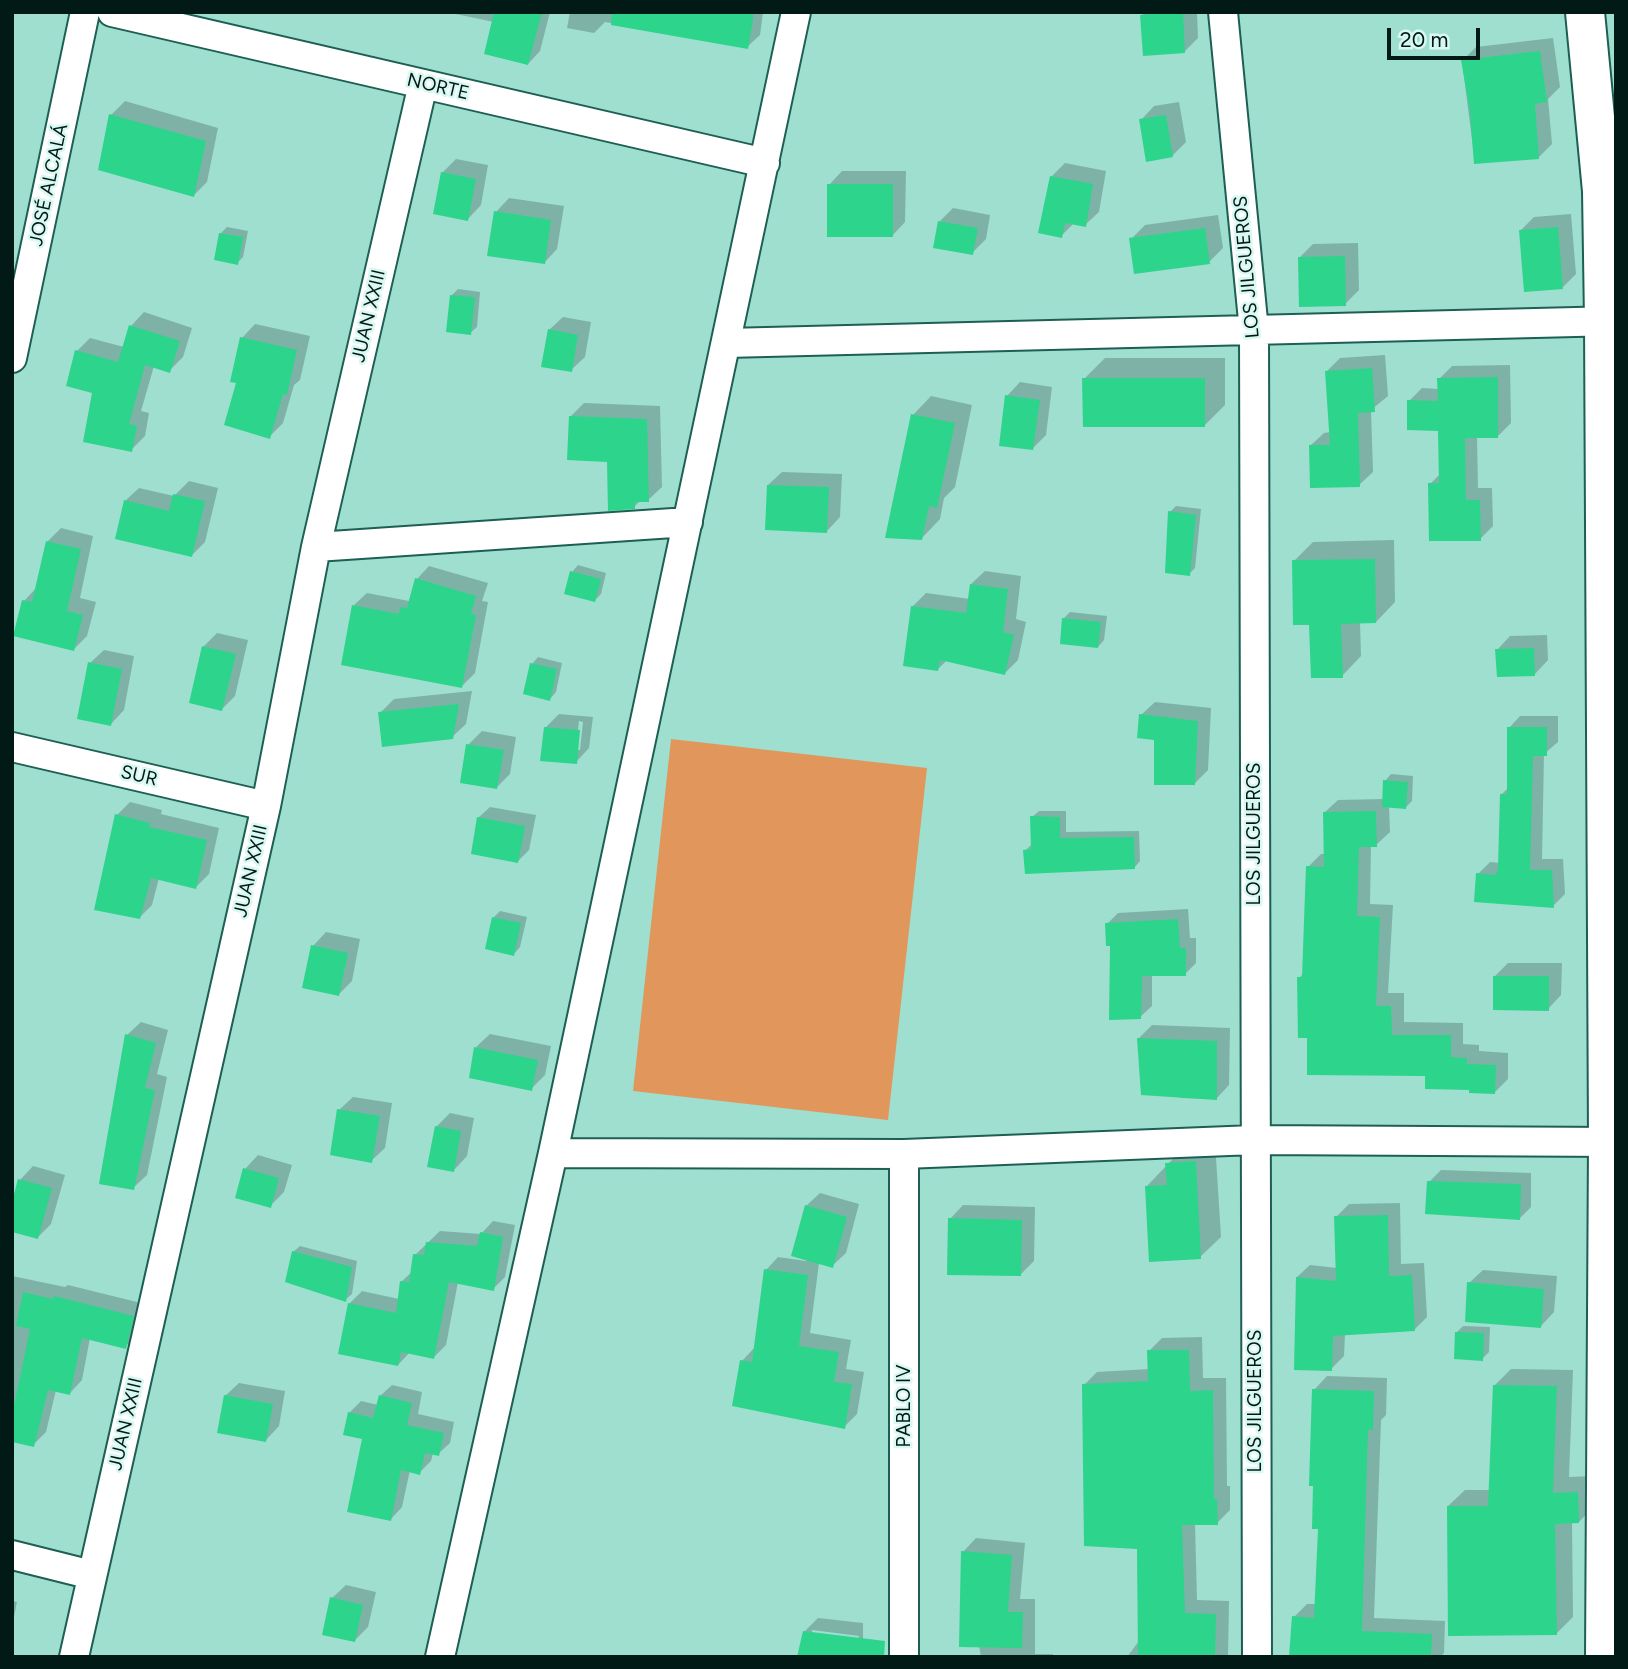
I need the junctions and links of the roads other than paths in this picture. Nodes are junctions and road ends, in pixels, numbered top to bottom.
1 (85, 12) edge
2 (112, 12) edge
3 (796, 12) edge
4 (1223, 12) edge
5 (1585, 12) edge
6 (423, 84) junction
7 (765, 163) junction
8 (1610, 320) edge
9 (1254, 331) junction
10 (726, 343) junction
11 (12, 358) edge
12 (688, 522) junction
13 (316, 547) junction
14 (12, 747) edge
15 (266, 806) junction
16 (1254, 1140) junction
17 (1612, 1142) edge
18 (552, 1153) junction
19 (904, 1154) junction
20 (12, 1555) edge
21 (92, 1575) junction
22 (75, 1657) edge
23 (440, 1657) edge
24 (904, 1657) edge
25 (1257, 1657) edge
26 (1605, 1657) edge

1 - 11 street, JOSÉ ALCALÁ
2 - 6 street, NORTE
3 - 7 street
4 - 9 street, LOS JILGUEROS
5 - 8 street
6 - 7 street, NORTE
6 - 13 street, JUAN XXIII
7 - 10 street
8 - 9 street
8 - 17 street
9 - 10 street
9 - 16 street, LOS JILGUEROS
10 - 12 street
12 - 13 street
12 - 18 street
13 - 15 street, JUAN XXIII
14 - 15 street, SUR
15 - 21 street, JUAN XXIII
16 - 17 street
16 - 19 street
16 - 25 street, LOS JILGUEROS
17 - 26 street
18 - 19 street
18 - 23 street
19 - 24 street, PABLO IV
20 - 21 street
21 - 22 street, JUAN XXIII

